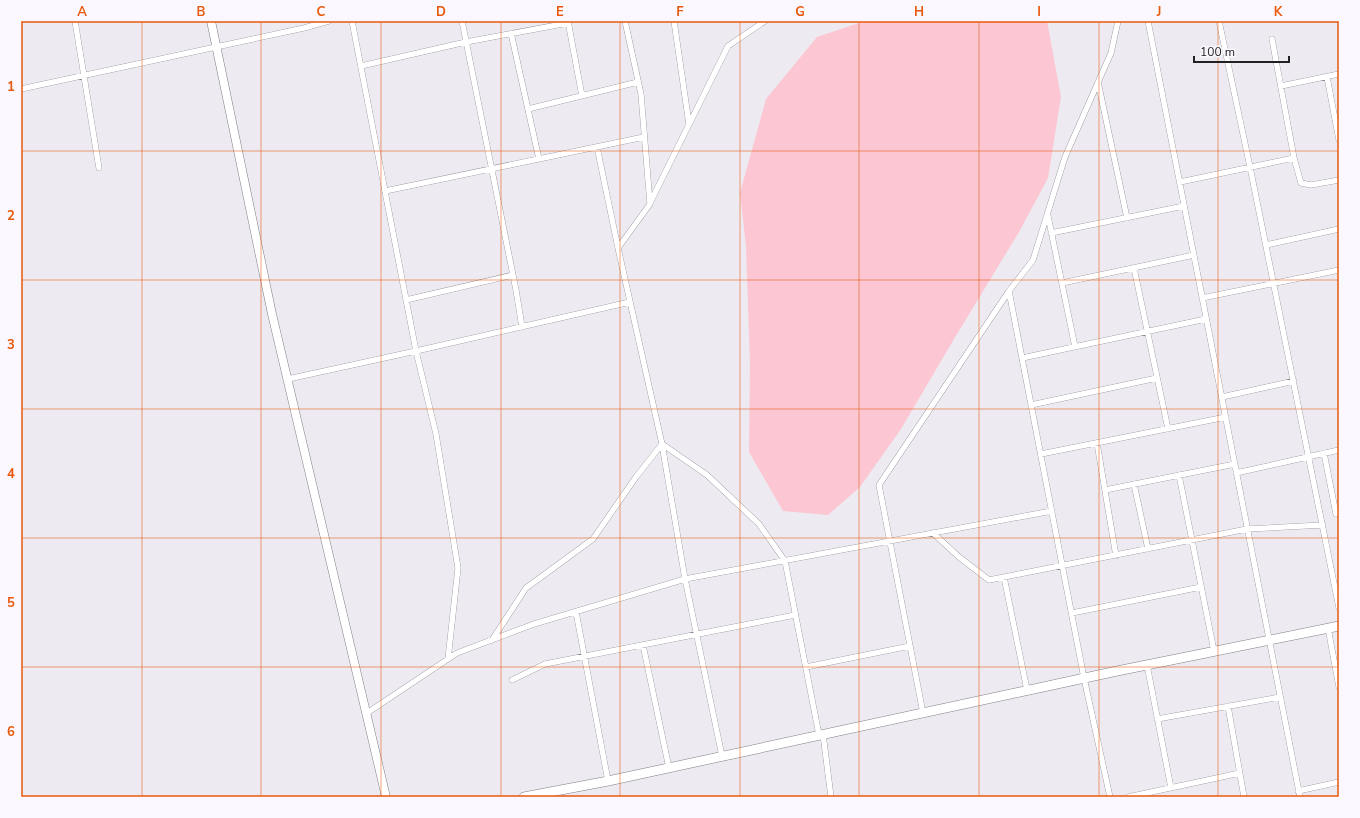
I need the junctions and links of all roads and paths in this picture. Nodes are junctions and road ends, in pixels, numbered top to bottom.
1 (75, 21) edge
2 (211, 21) edge
3 (302, 21) edge
4 (329, 21) edge
5 (352, 21) edge
6 (462, 21) edge
7 (625, 21) edge
8 (674, 21) edge
9 (765, 21) edge
10 (1118, 21) edge
11 (1148, 21) edge
12 (1219, 21) edge
13 (568, 22) edge
14 (304, 28) junction
15 (511, 33) junction
16 (1272, 40) dead end
17 (466, 42) junction
18 (216, 47) junction
19 (360, 66) junction
20 (1339, 74) edge
21 (84, 75) junction
22 (1327, 77) junction
23 (638, 82) junction
24 (1098, 82) junction
25 (1281, 86) junction
26 (21, 89) edge
27 (582, 96) junction
28 (528, 109) junction
29 (689, 124) junction
30 (1338, 133) edge
31 (644, 137) junction
32 (1339, 140) edge
33 (597, 147) junction
34 (1294, 158) junction
35 (538, 159) junction
36 (1250, 167) junction
37 (99, 168) dead end
38 (492, 169) junction
39 (1339, 180) edge
40 (1180, 182) junction
41 (385, 191) junction
42 (650, 204) junction
43 (1184, 206) junction
44 (1047, 214) junction
45 (1127, 218) junction
46 (1339, 229) edge
47 (1051, 233) junction
48 (1266, 245) junction
49 (618, 248) junction
50 (1194, 255) junction
51 (1134, 268) junction
52 (1339, 270) edge
53 (513, 275) junction
54 (1062, 283) junction
55 (1274, 283) junction
56 (1009, 291) junction
57 (1202, 298) junction
58 (406, 300) junction
59 (630, 302) junction
60 (1206, 319) junction
61 (522, 327) junction
62 (1147, 332) junction
63 (1075, 347) junction
64 (416, 352) junction
65 (1022, 358) junction
66 (1157, 378) junction
67 (288, 379) junction
68 (1294, 381) junction
69 (1222, 397) junction
70 (1031, 405) junction
71 (1226, 417) junction
72 (1168, 429) junction
73 (1097, 443) junction
74 (662, 444) junction
75 (1339, 450) edge
76 (1324, 453) junction
77 (1041, 454) junction
78 (1309, 457) junction
79 (1235, 464) junction
80 (1236, 473) junction
81 (1179, 475) junction
82 (1134, 484) junction
83 (1105, 490) junction
84 (1052, 511) junction
85 (1339, 513) edge
86 (1323, 525) junction
87 (1248, 529) junction
88 (933, 533) junction
89 (1192, 540) junction
90 (890, 541) junction
91 (1148, 549) junction
92 (1116, 556) junction
93 (785, 561) junction
94 (1062, 566) junction
95 (1004, 577) junction
96 (685, 580) junction
97 (1201, 587) junction
98 (1339, 608) edge
99 (576, 612) junction
100 (1072, 613) junction
101 (795, 615) junction
102 (1339, 626) edge
103 (1328, 628) junction
104 (696, 635) junction
105 (492, 640) junction
106 (1269, 640) junction
107 (643, 645) junction
108 (910, 646) junction
109 (1214, 651) junction
110 (584, 656) junction
111 (448, 659) junction
112 (1147, 665) junction
113 (806, 667) junction
114 (1084, 678) junction
115 (512, 680) dead end
116 (1339, 687) edge
117 (1027, 690) junction
118 (1280, 697) junction
119 (1228, 706) junction
120 (367, 713) junction
121 (923, 713) junction
122 (1157, 719) junction
123 (821, 735) junction
124 (722, 756) junction
125 (669, 768) junction
126 (1240, 773) junction
127 (608, 781) junction
128 (1339, 782) edge
129 (1171, 788) junction
130 (1299, 794) edge
131 (386, 797) edge
132 (524, 797) edge
133 (832, 797) edge
134 (1110, 797) edge
135 (1128, 797) edge
136 (1244, 797) edge

1 - 21 street
2 - 18 main road
3 - 14 street
4 - 14 street
5 - 19 street
6 - 17 street
7 - 23 street
8 - 29 street
9 - 29 street
10 - 24 street
11 - 40 street
12 - 36 street
13 - 15 street
13 - 27 street
14 - 18 street
15 - 17 street
15 - 28 street
16 - 25 street
17 - 19 street
17 - 38 street
18 - 21 street
18 - 67 main road
19 - 41 street
20 - 22 street
21 - 26 street
21 - 37 street
22 - 25 street
22 - 30 street
23 - 27 street
23 - 31 street
24 - 44 street
24 - 45 street
25 - 34 street
27 - 28 street
28 - 35 street
29 - 42 street
30 - 32 street
31 - 33 street
31 - 42 street
33 - 35 street
33 - 49 street
34 - 36 street
34 - 39 street
35 - 38 street
36 - 40 street
36 - 48 street
38 - 41 street
38 - 53 street
40 - 43 street
41 - 58 street
42 - 49 street
43 - 45 street
43 - 50 street
44 - 47 street
44 - 56 street
45 - 47 street
46 - 48 street
47 - 54 street
48 - 55 street
49 - 59 street
50 - 51 street
50 - 57 street
51 - 54 street
51 - 62 street
52 - 55 street
53 - 58 street
53 - 61 street
54 - 63 street
55 - 57 street
55 - 68 street
56 - 65 street
56 - 90 street
57 - 60 street
58 - 64 street
59 - 61 street
59 - 74 street
60 - 62 street
60 - 69 street
61 - 64 street
62 - 63 street
62 - 66 street
63 - 65 street
64 - 67 street
64 - 111 street
65 - 70 street
66 - 70 street
66 - 72 street
67 - 120 main road
68 - 69 street
68 - 78 street
69 - 71 street
70 - 77 street
71 - 72 street
71 - 79 street
72 - 73 street
73 - 77 street
73 - 83 street
74 - 93 street
74 - 96 street
74 - 105 street
75 - 76 street
76 - 78 street
76 - 85 street
77 - 84 street
78 - 80 street
78 - 86 street
79 - 80 street
79 - 81 street
80 - 87 street
81 - 82 street
81 - 89 street
82 - 83 street
82 - 91 street
83 - 92 street
84 - 88 street
84 - 94 street
86 - 87 street
86 - 98 street
87 - 89 street
87 - 106 street
88 - 90 street
88 - 95 street
89 - 91 street
89 - 97 street
90 - 93 street
90 - 108 street
91 - 92 street
92 - 94 street
93 - 96 street
93 - 101 street
94 - 95 street
94 - 100 street
95 - 117 street
96 - 99 street
96 - 104 street
97 - 100 street
97 - 109 street
99 - 105 street
99 - 110 street
100 - 114 street
101 - 104 street
101 - 113 street
102 - 103 main road
103 - 106 main road
103 - 116 street
104 - 107 street
104 - 124 street
105 - 111 street
106 - 109 main road
106 - 118 street
107 - 110 street
107 - 125 street
108 - 113 street
108 - 121 street
109 - 112 main road
110 - 115 street
110 - 127 street
111 - 120 street
112 - 114 main road
112 - 122 street
113 - 123 street
114 - 117 main road
114 - 134 street
117 - 121 main road
118 - 119 street
118 - 130 street
119 - 122 street
119 - 126 street
120 - 131 main road
121 - 123 main road
122 - 129 street
123 - 124 main road
123 - 133 street
124 - 125 main road
125 - 127 main road
126 - 129 street
126 - 136 street
127 - 132 main road
128 - 130 street
129 - 135 street

